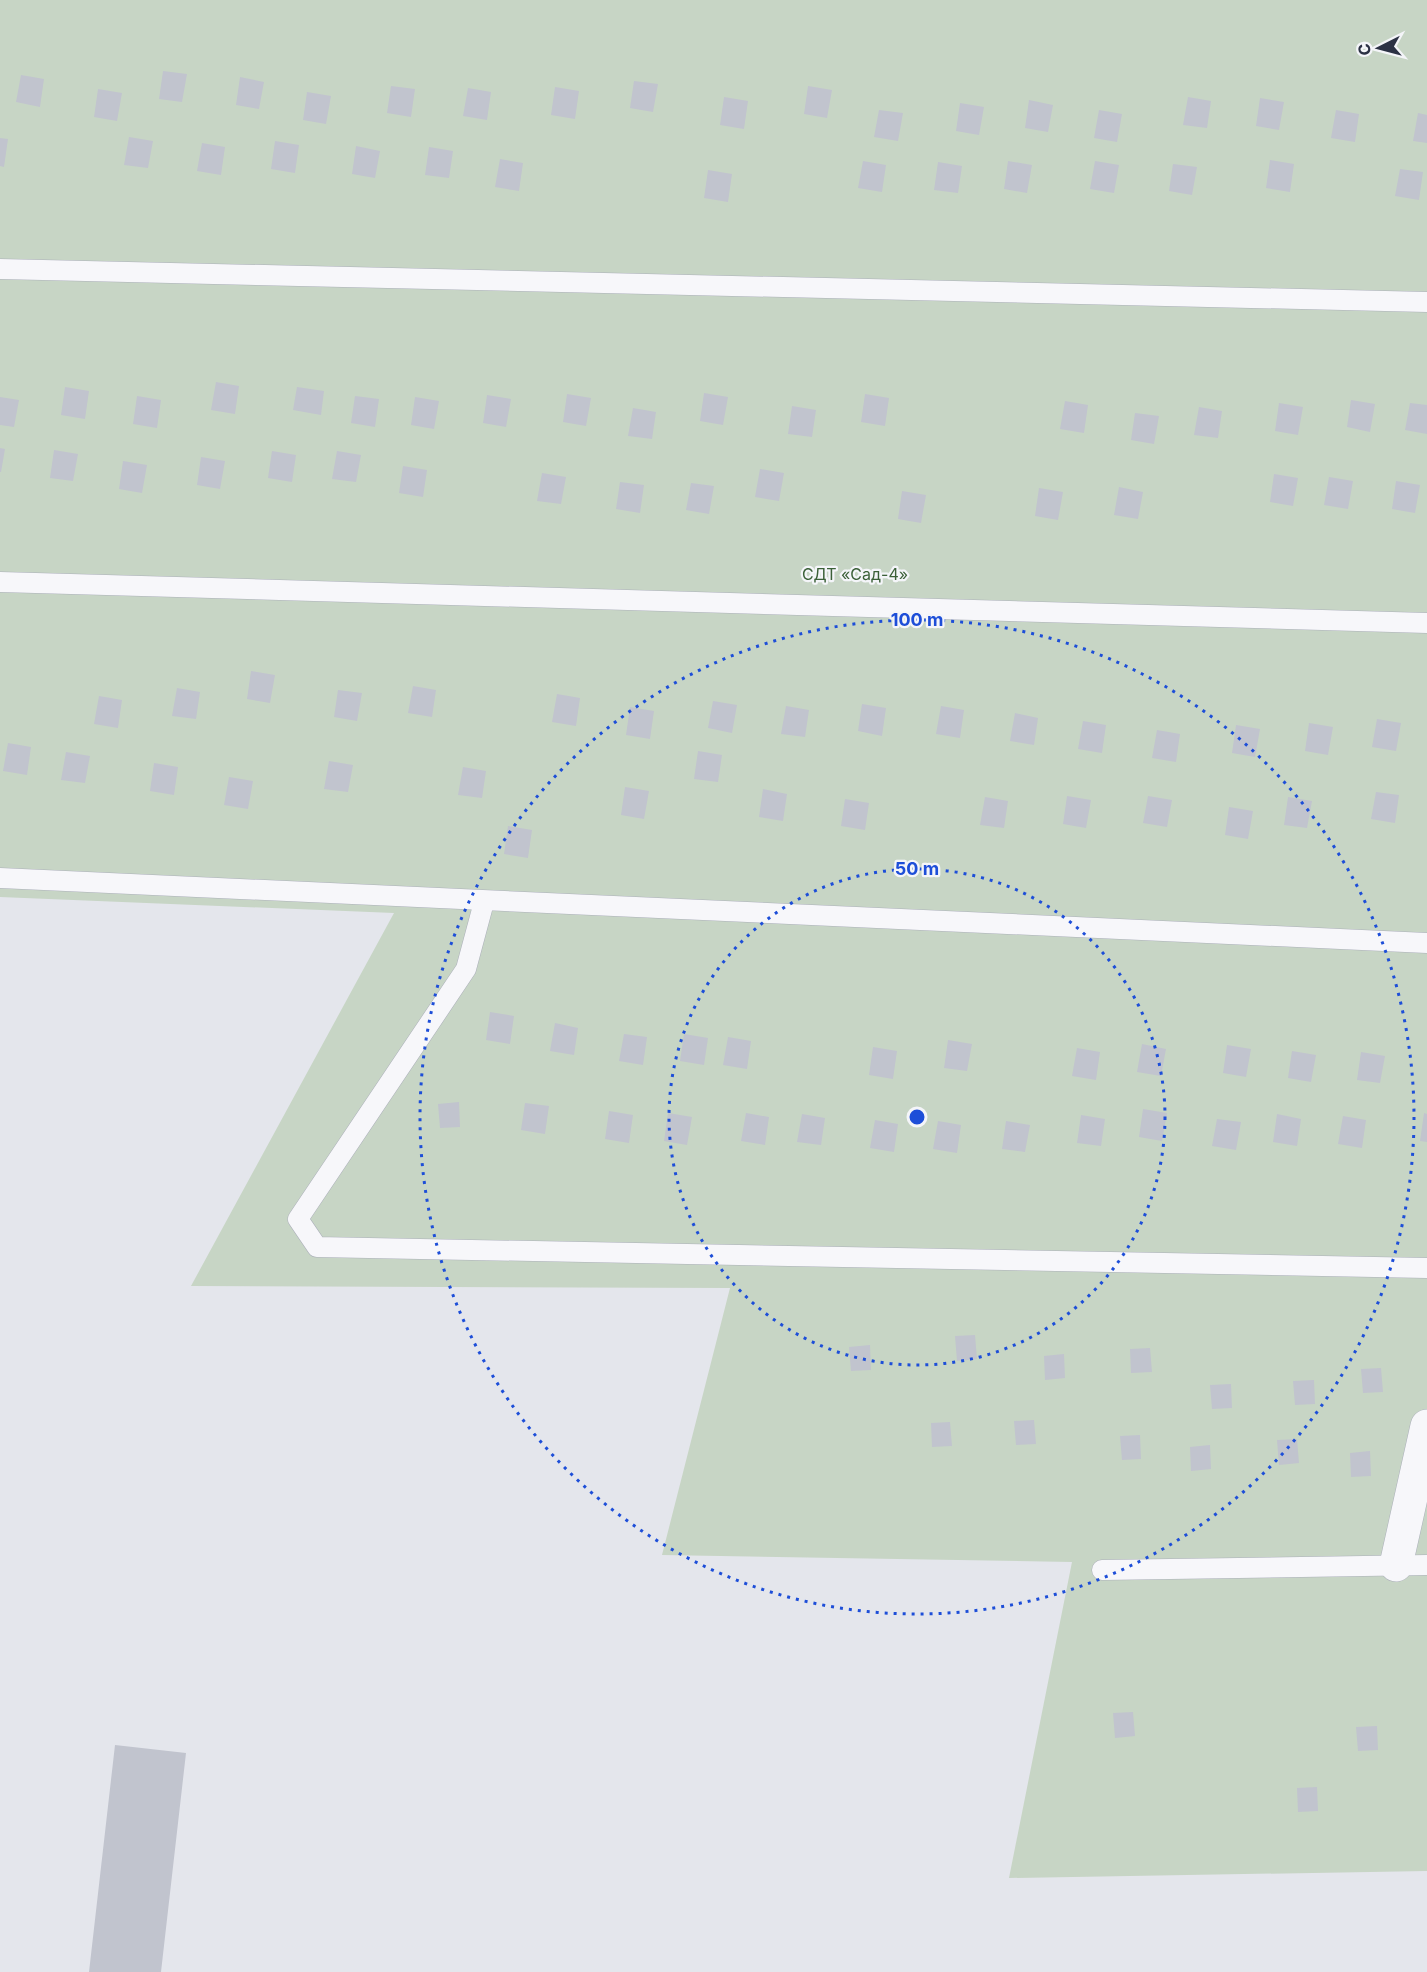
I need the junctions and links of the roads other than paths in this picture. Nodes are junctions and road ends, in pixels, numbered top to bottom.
1 (0, 269) edge
2 (1427, 302) edge
3 (0, 582) edge
4 (1427, 623) edge
5 (0, 878) edge
6 (484, 902) junction
7 (1427, 943) edge
8 (1427, 1268) edge
9 (1427, 1426) edge
10 (1412, 1565) edge
11 (1102, 1570) dead end

1 - 2 lane
3 - 4 lane
5 - 6 lane
6 - 7 lane
6 - 8 lane
9 - 10 street
10 - 11 lane

